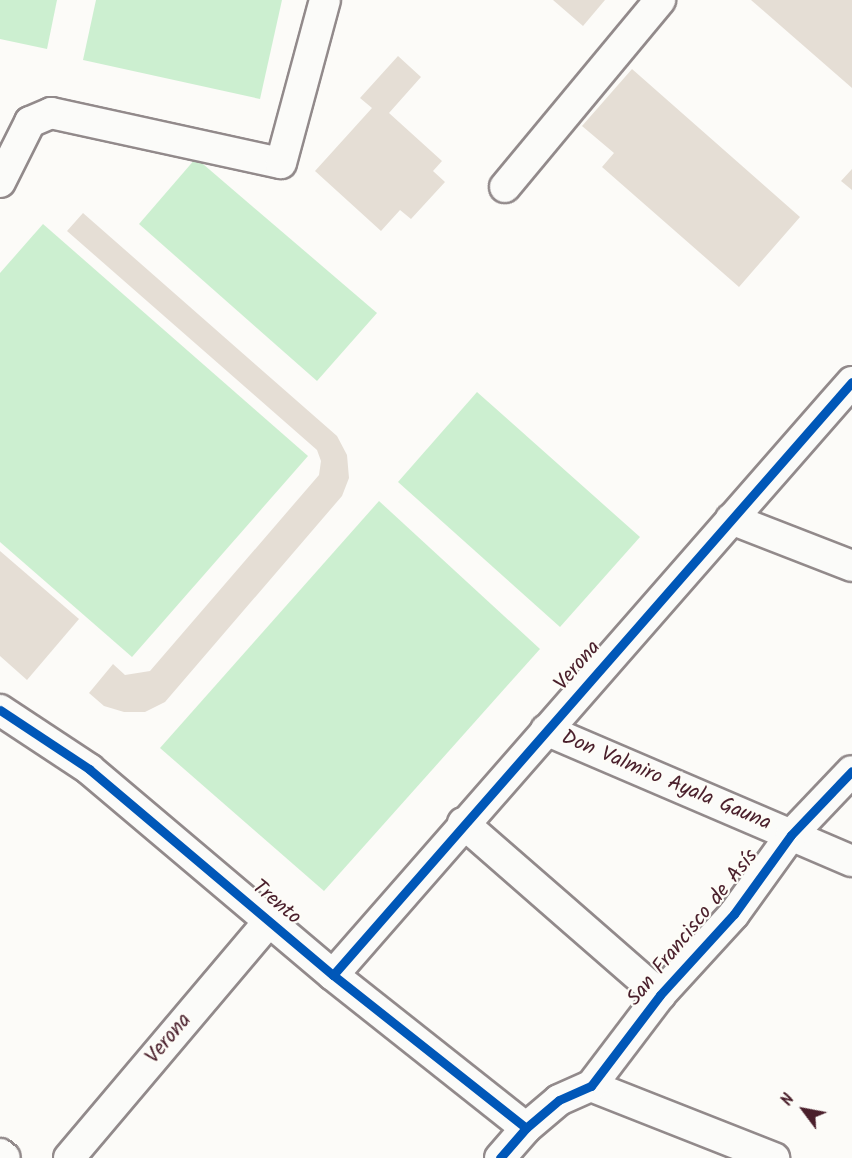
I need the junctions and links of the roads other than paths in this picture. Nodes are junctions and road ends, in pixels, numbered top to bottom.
1 (325, 0) edge
2 (660, 0) edge
3 (0, 182) edge
4 (505, 187) dead end
5 (852, 382) edge
6 (731, 519) junction
7 (852, 566) edge
8 (5, 723) edge
9 (546, 730) junction
10 (852, 771) edge
11 (463, 823) junction
12 (791, 835) junction
13 (852, 861) edge
14 (269, 921) junction
15 (333, 975) junction
16 (660, 995) junction
17 (591, 1086) junction
18 (526, 1128) junction
19 (0, 1154) edge
20 (5, 1158) edge
21 (69, 1158) edge
22 (500, 1158) edge
23 (774, 1158) edge

1 - 3 street
2 - 4 street
5 - 6 street, Verona
6 - 7 street
6 - 9 street, Verona
8 - 14 street, Trento
9 - 11 street, Verona
9 - 12 street, Don Valmiro Ayala Gauna
10 - 12 street, San Francisco de Asís
11 - 15 street, Verona
11 - 16 street
12 - 13 street, Don Valmiro Ayala Gauna
12 - 16 street, San Francisco de Asís
14 - 15 street, Trento
14 - 21 street, Verona
15 - 18 street, Trento
16 - 17 street, San Francisco de Asís
17 - 18 street
17 - 23 street
18 - 22 street
19 - 20 street

